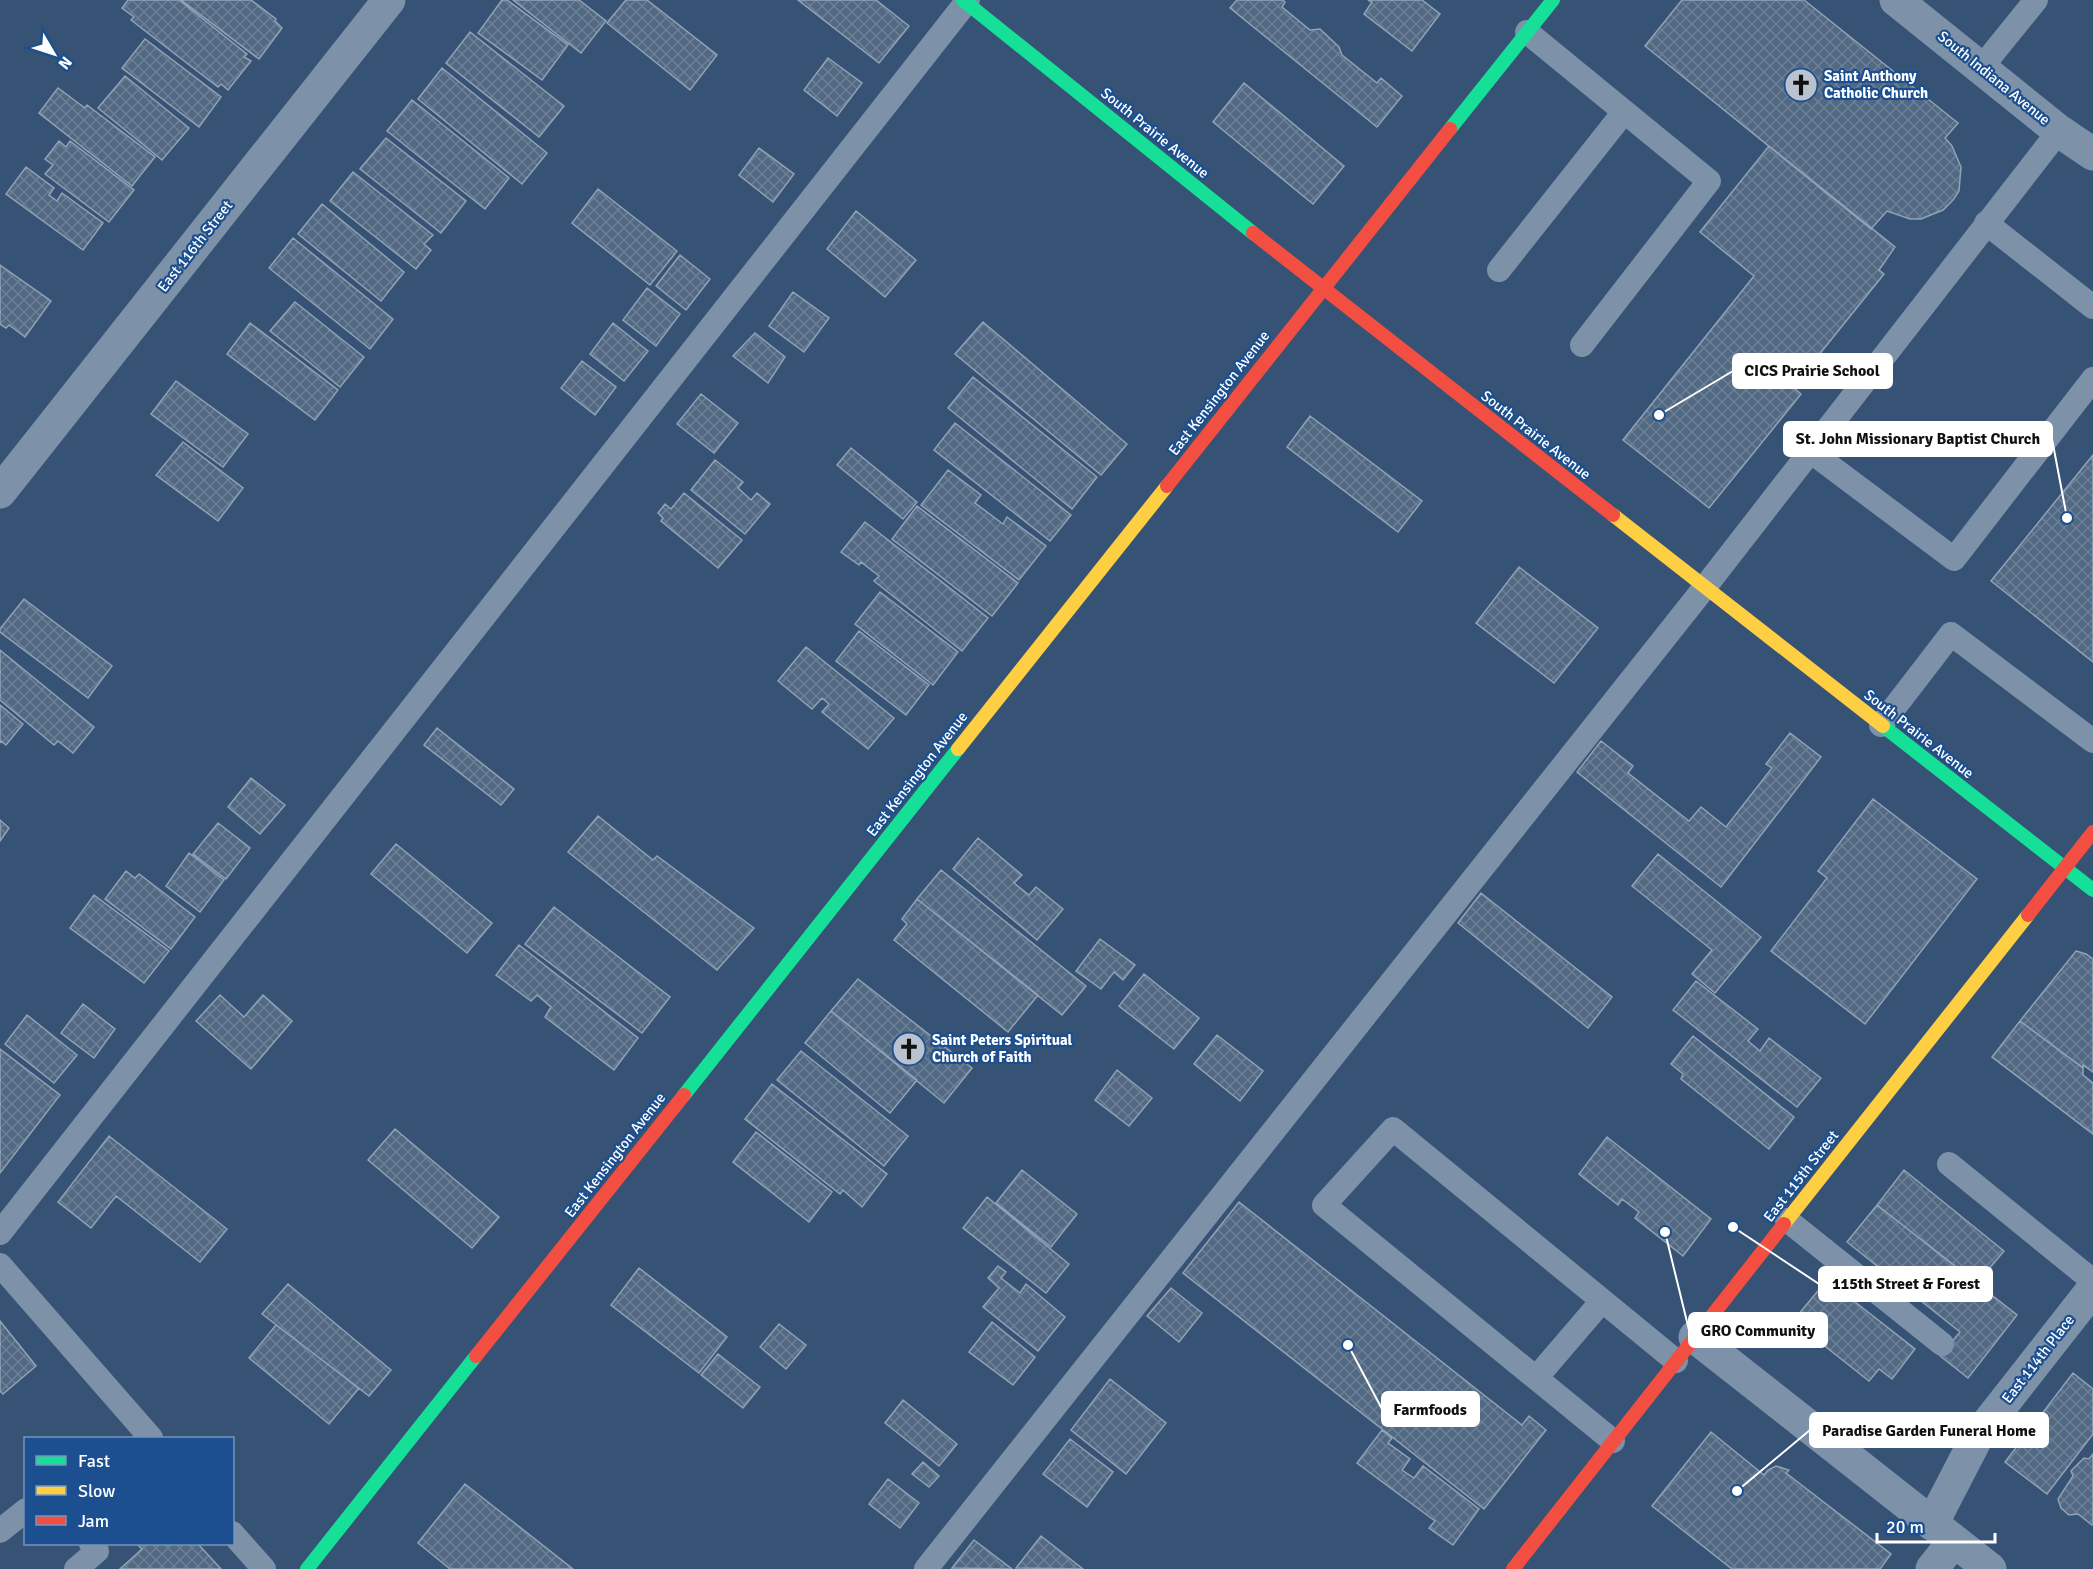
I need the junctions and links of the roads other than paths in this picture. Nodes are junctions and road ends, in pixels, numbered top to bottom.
1 (389, 0) edge
2 (1553, 0) edge
3 (1896, 0) edge
4 (2036, 0) edge
5 (966, 1) edge
6 (1527, 32) junction
7 (1981, 68) junction
8 (1624, 112) junction
9 (2059, 131) junction
10 (2093, 154) edge
11 (1986, 224) junction
12 (1499, 270) dead end
13 (1323, 289) junction
14 (2093, 307) edge
15 (1582, 345) dead end
16 (2093, 379) edge
17 (1809, 451) junction
18 (0, 492) edge
19 (1705, 587) junction
20 (1881, 725) junction
21 (2093, 741) edge
22 (2093, 831) edge
23 (2064, 868) junction
24 (2093, 890) edge
25 (1949, 1164) dead end
26 (1787, 1220) junction
27 (0, 1233) edge
28 (0, 1265) edge
29 (2093, 1281) edge
30 (2093, 1289) edge
31 (1602, 1301) junction
32 (1942, 1344) dead end
33 (1686, 1349) junction
34 (1536, 1378) junction
35 (150, 1437) edge
36 (1613, 1441) junction
37 (24, 1512) edge
38 (0, 1531) edge
39 (1943, 1533) junction
40 (234, 1535) edge
41 (92, 1545) edge
42 (76, 1569) edge
43 (264, 1569) edge
44 (307, 1569) edge
45 (926, 1569) edge
46 (1513, 1569) edge
47 (1932, 1569) edge
48 (1990, 1569) edge

1 - 18 street, East 116th Street
2 - 6 street, East Kensington Avenue
3 - 7 street, South Indiana Avenue
4 - 7 lane
5 - 13 street, South Prairie Avenue
5 - 27 lane
6 - 8 lane
6 - 13 street, East Kensington Avenue
7 - 9 street, South Indiana Avenue
8 - 12 lane
8 - 15 lane
9 - 10 street, South Indiana Avenue
9 - 11 lane
11 - 14 lane
11 - 17 lane
13 - 19 street, South Prairie Avenue
13 - 44 street, East Kensington Avenue
16 - 17 lane
17 - 19 lane
19 - 20 street, South Prairie Avenue
19 - 45 lane
20 - 21 lane
20 - 23 street, South Prairie Avenue
22 - 23 street, East 115th Street
23 - 24 street, South Prairie Avenue
23 - 26 street, East 115th Street
25 - 29 lane
26 - 32 lane
26 - 33 street, East 115th Street
28 - 35 lane
30 - 39 street, East 114th Place
31 - 33 lane
31 - 34 lane
31 - 34 lane
33 - 36 street, East 115th Street
33 - 39 street
34 - 36 lane
36 - 46 street, East 115th Street
37 - 38 lane
39 - 47 street, East 114th Place
39 - 48 street
40 - 43 lane
41 - 42 lane

